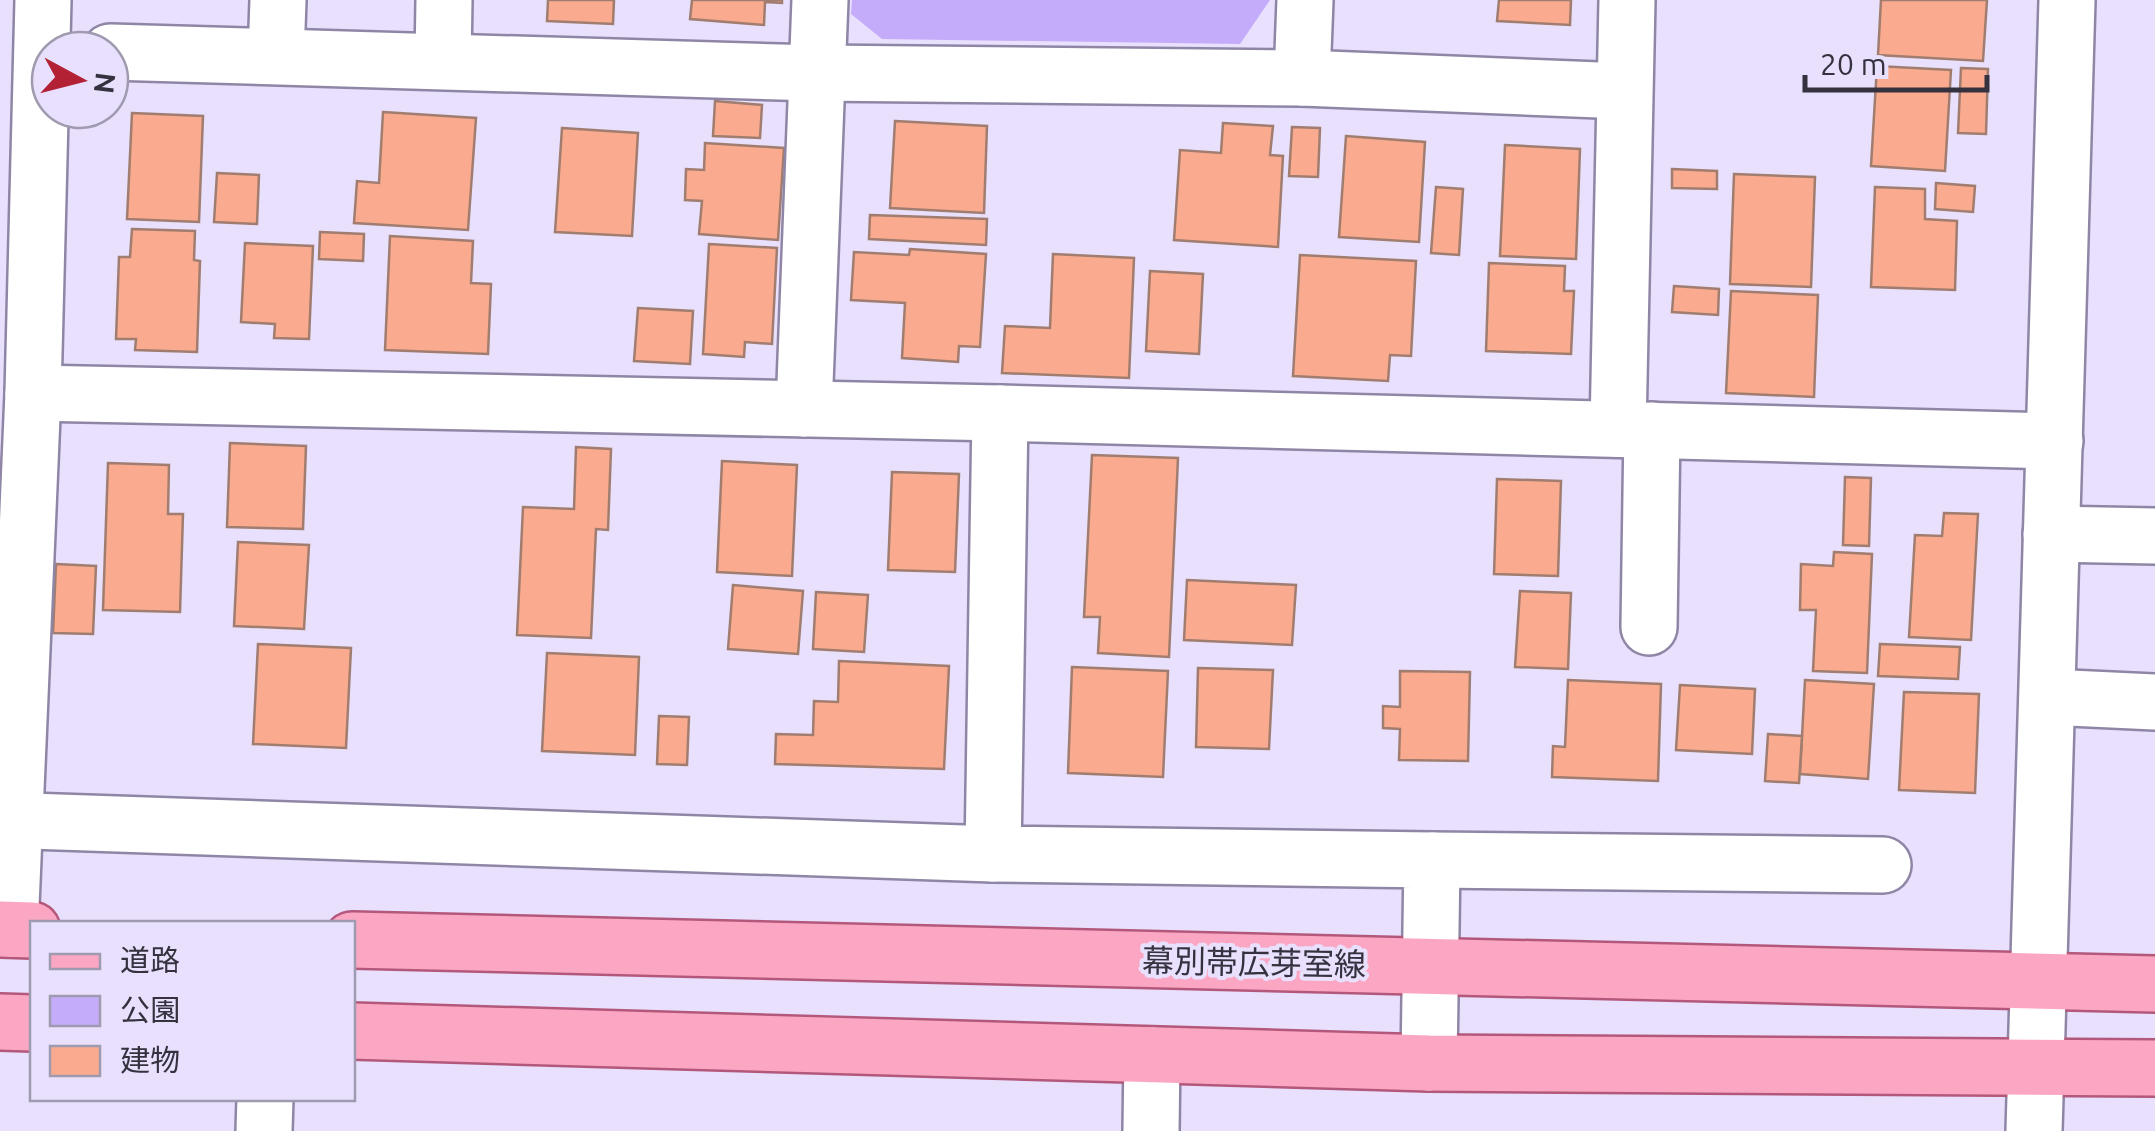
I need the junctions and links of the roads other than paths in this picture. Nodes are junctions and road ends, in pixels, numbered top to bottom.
1 (278, 0) edge
2 (444, 0) edge
3 (820, 0) edge
4 (1305, 0) edge
5 (1627, 0) edge
6 (2067, 0) edge
7 (130, 52) edge
8 (276, 56) junction
9 (443, 60) junction
10 (816, 73) junction
11 (1302, 78) junction
12 (1624, 91) junction
13 (42, 130) edge
14 (34, 394) junction
15 (804, 409) junction
16 (1000, 413) junction
17 (1635, 429) junction
18 (2055, 441) junction
19 (2052, 534) junction
20 (2155, 536) edge
21 (1649, 627) dead end
22 (2048, 697) junction
23 (2155, 702) edge
24 (8, 820) edge
25 (994, 854) junction
26 (1432, 860) junction
27 (1884, 865) dead end
28 (14, 930) edge
29 (355, 940) edge
30 (1430, 966) junction
31 (2040, 981) junction
32 (2155, 984) edge
33 (0, 1022) edge
34 (30, 1023) edge
35 (355, 1030) edge
36 (1152, 1054) junction
37 (1429, 1063) junction
38 (2038, 1068) junction
39 (2155, 1068) edge
40 (264, 1101) edge
41 (264, 1131) edge
42 (1151, 1131) edge
43 (2034, 1131) edge

1 - 8 street
2 - 9 street
3 - 10 street
4 - 11 street
5 - 12 street
6 - 18 street
7 - 8 street
8 - 9 street
9 - 10 street
10 - 11 street
10 - 15 street
11 - 12 street
12 - 17 street
13 - 14 street
14 - 15 street
14 - 24 street
15 - 16 street
16 - 17 street
16 - 25 street
17 - 18 street
17 - 21 street
18 - 19 street
19 - 20 street
19 - 22 street
22 - 23 street
22 - 31 street
24 - 25 street
24 - 28 street
25 - 26 street
26 - 27 street
26 - 30 street
29 - 30 main road, 幕別帯広芽室線
30 - 31 main road, 幕別帯広芽室線
30 - 37 street
31 - 32 main road, 幕別帯広芽室線
31 - 38 street
33 - 34 main road
35 - 36 main road
36 - 37 main road
36 - 42 street
37 - 38 main road
38 - 39 main road
38 - 43 street
40 - 41 street

